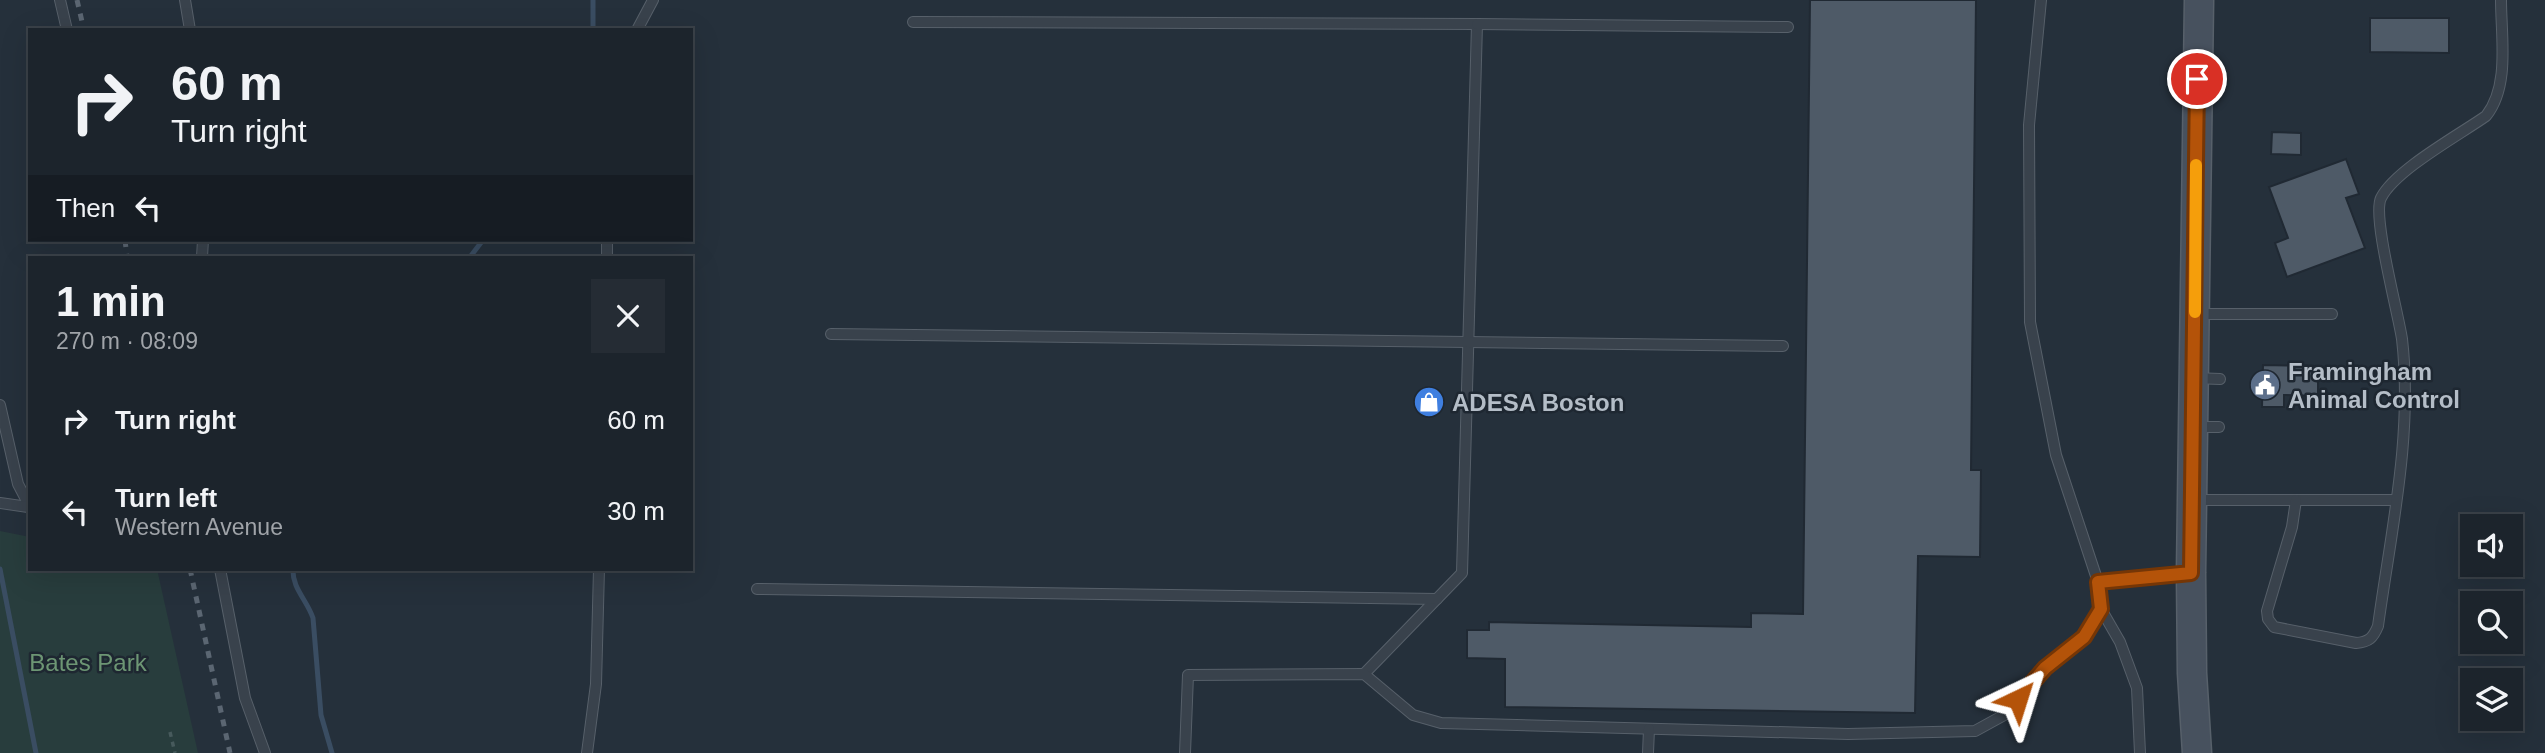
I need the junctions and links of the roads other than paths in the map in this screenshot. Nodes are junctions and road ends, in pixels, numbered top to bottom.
1 (60, 0) edge
2 (185, 0) edge
3 (653, 0) edge
4 (2041, 0) edge
5 (2199, 0) edge
6 (2501, 0) edge
7 (913, 22) dead end
8 (1477, 24) junction
9 (1788, 27) dead end
10 (66, 28) edge
11 (190, 28) edge
12 (638, 28) edge
13 (2194, 314) junction
14 (2332, 314) dead end
15 (831, 334) dead end
16 (1469, 342) junction
17 (1783, 346) dead end
18 (0, 405) edge
19 (2192, 500) junction
20 (2296, 500) junction
21 (2396, 500) junction
22 (0, 503) edge
23 (28, 505) edge
24 (28, 507) edge
25 (220, 571) edge
26 (599, 571) edge
27 (2191, 573) junction
28 (2098, 582) junction
29 (757, 589) dead end
30 (1437, 599) junction
31 (2101, 609) junction
32 (1364, 674) junction
33 (1649, 729) junction
34 (265, 753) edge
35 (587, 753) edge
36 (1185, 753) edge
37 (1648, 753) edge
38 (2140, 753) edge
39 (2197, 753) edge

1 - 10 lane
2 - 11 lane
3 - 12 lane
4 - 28 lane
5 - 13 street
6 - 21 lane
7 - 8 lane
8 - 9 lane
8 - 16 lane
13 - 14 lane
13 - 19 street
15 - 16 lane
16 - 17 lane
16 - 30 lane
18 - 23 lane
19 - 20 lane
19 - 27 street
20 - 21 lane
20 - 21 lane
22 - 24 lane
25 - 34 lane
26 - 35 lane
27 - 28 lane
27 - 39 street
28 - 31 lane
29 - 30 lane
30 - 32 lane
31 - 33 lane
31 - 38 lane
32 - 33 lane
32 - 36 lane
33 - 37 lane

